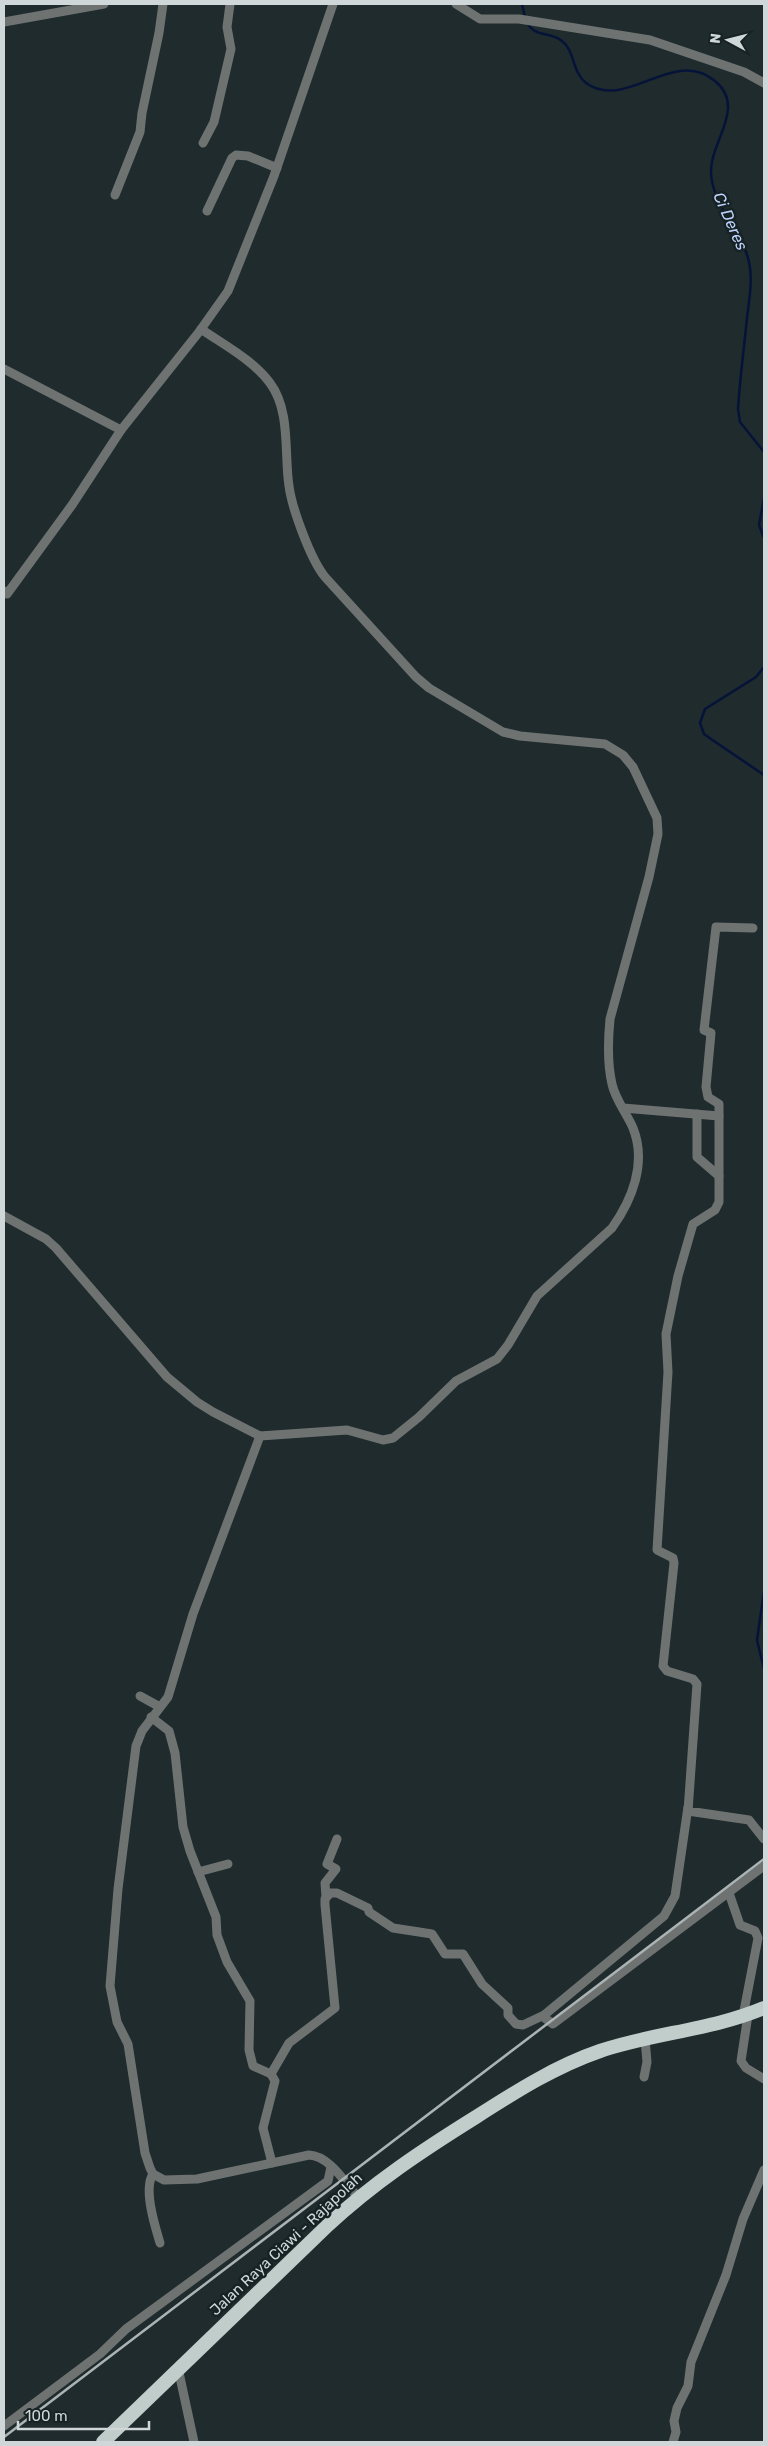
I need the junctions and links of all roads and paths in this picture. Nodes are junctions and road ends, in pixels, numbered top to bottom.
1 (104, 4) edge
2 (163, 4) edge
3 (230, 4) edge
4 (334, 4) edge
5 (456, 4) edge
6 (4, 22) edge
7 (764, 83) edge
8 (203, 143) dead end
9 (277, 168) junction
10 (115, 195) dead end
11 (207, 211) dead end
12 (201, 329) junction
13 (4, 369) edge
14 (121, 430) junction
15 (5, 595) edge
16 (753, 928) dead end
17 (623, 1108) junction
18 (697, 1114) junction
19 (719, 1116) junction
20 (719, 1176) junction
21 (4, 1216) edge
22 (260, 1436) junction
23 (140, 1696) dead end
24 (160, 1707) junction
25 (151, 1717) junction
26 (688, 1807) junction
27 (337, 1839) dead end
28 (764, 1839) edge
29 (228, 1864) dead end
30 (764, 1866) edge
31 (198, 1872) junction
32 (729, 1893) junction
33 (326, 1897) junction
34 (764, 2008) edge
35 (746, 2015) junction
36 (542, 2016) junction
37 (645, 2039) junction
38 (271, 2074) junction
39 (644, 2077) dead end
40 (764, 2079) edge
41 (272, 2163) junction
42 (331, 2167) junction
43 (764, 2170) edge
44 (153, 2174) junction
45 (358, 2197) junction
46 (160, 2243) dead end
47 (178, 2368) junction
48 (4, 2426) edge
49 (103, 2442) edge
50 (194, 2442) edge
51 (673, 2442) edge

1 - 6 street
2 - 10 street
3 - 8 street
4 - 9 street
5 - 7 street
9 - 11 street
9 - 12 street
12 - 14 street
12 - 17 street
13 - 14 street
14 - 15 street
16 - 19 street
17 - 18 street
17 - 22 street
18 - 19 street
18 - 20 street
19 - 20 street
20 - 26 street
21 - 22 street
22 - 24 street
23 - 24 street
24 - 25 street
25 - 31 street
25 - 44 street
26 - 28 street
26 - 36 street
27 - 33 street
29 - 31 street
30 - 32 street
31 - 38 street
32 - 35 street
32 - 36 street
33 - 36 street
33 - 38 street
34 - 35 highway, Jalan Raya Ciawi - Rajapolah
35 - 37 highway, Jalan Raya Ciawi - Rajapolah
35 - 40 street
37 - 39 street
37 - 45 highway, Jalan Raya Ciawi - Rajapolah
38 - 41 street
41 - 42 street
41 - 44 street
42 - 45 street
42 - 48 street
43 - 51 street
44 - 46 street
45 - 47 highway, Jalan Raya Ciawi - Rajapolah
47 - 49 highway, Jalan Raya Ciawi - Rajapolah
47 - 50 street

